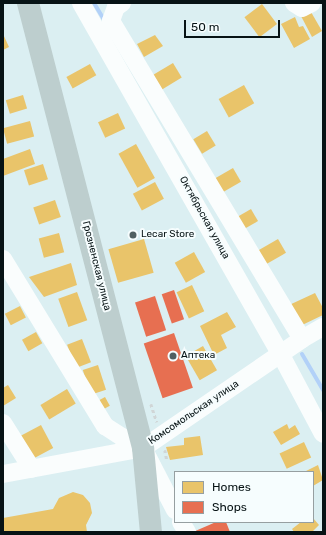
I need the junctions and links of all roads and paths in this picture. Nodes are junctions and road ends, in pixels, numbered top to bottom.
1 (28, 3) edge
2 (81, 3) edge
3 (122, 3) edge
4 (294, 3) edge
5 (312, 3) edge
6 (3, 259) edge
7 (323, 327) edge
8 (302, 339) junction
9 (281, 354) junction
10 (3, 423) edge
11 (323, 434) edge
12 (143, 448) junction
13 (32, 469) junction
14 (3, 474) edge
15 (174, 508) edge
16 (182, 523) edge
17 (151, 532) edge
18 (187, 532) edge

1 - 12 main road, Грозненская улица
2 - 9 street, Октябрьская улица
3 - 8 street
4 - 5 street
6 - 12 street
7 - 8 street, Комсомольская улица
8 - 9 street, Комсомольская улица
9 - 11 street, Октябрьская улица
9 - 12 street, Комсомольская улица
10 - 13 street
12 - 13 street, Комсомольская улица
12 - 15 street
12 - 17 main road, Грозненская улица
13 - 14 street, Комсомольская улица
16 - 18 street

